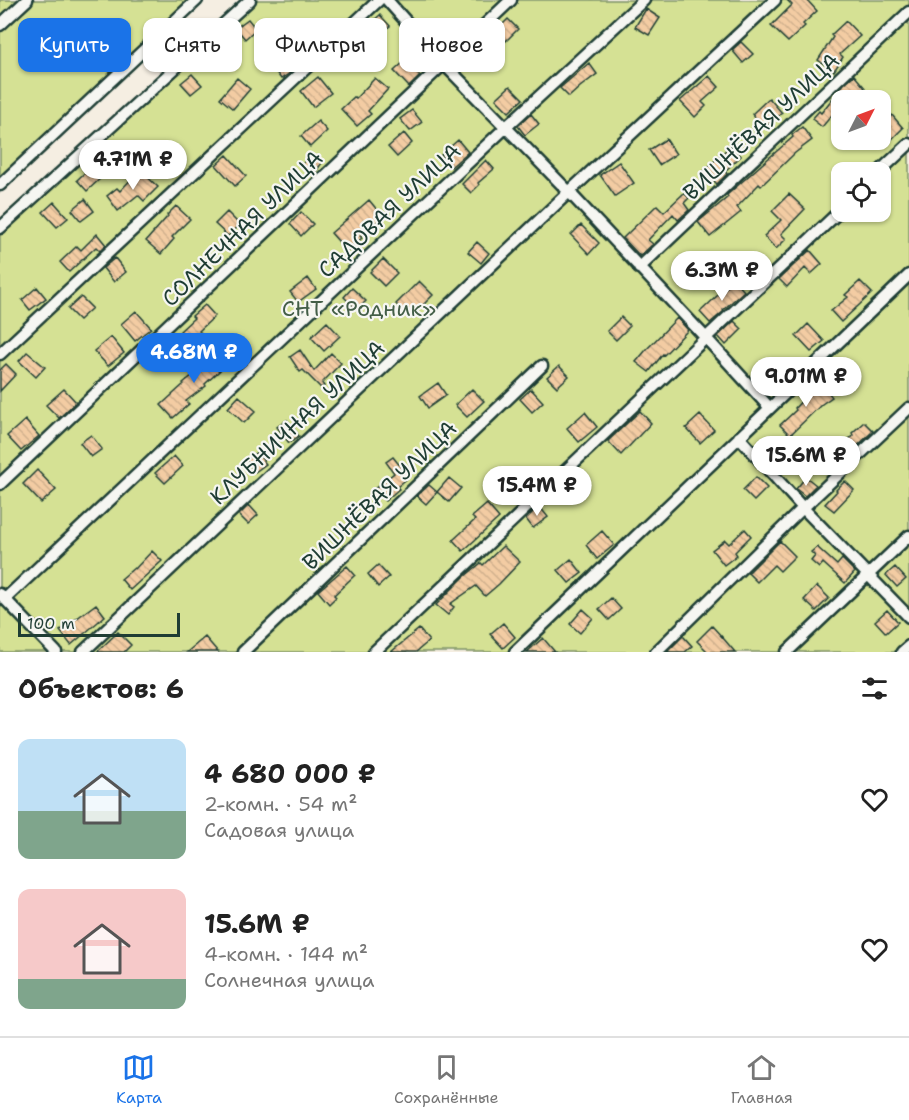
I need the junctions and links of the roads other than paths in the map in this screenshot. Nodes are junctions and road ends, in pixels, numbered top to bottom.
1 (27, 0) edge
2 (196, 0) edge
3 (250, 0) edge
4 (379, 0) edge
5 (387, 0) edge
6 (512, 0) edge
7 (644, 0) edge
8 (775, 0) edge
9 (909, 12) edge
10 (403, 18) edge
11 (492, 18) edge
12 (0, 25) edge
13 (434, 72) edge
14 (452, 72) edge
15 (505, 128) junction
16 (909, 144) edge
17 (890, 162) edge
18 (0, 185) edge
19 (569, 192) junction
20 (831, 219) edge
21 (0, 228) edge
22 (639, 268) junction
23 (909, 274) edge
24 (706, 338) junction
25 (0, 354) edge
26 (542, 366) dead end
27 (769, 407) junction
28 (909, 408) edge
29 (739, 437) junction
30 (0, 484) edge
31 (802, 508) junction
32 (909, 536) edge
33 (869, 574) junction
34 (2, 596) edge
35 (909, 617) edge
36 (909, 646) edge
37 (56, 652) edge
38 (83, 652) edge
39 (243, 652) edge
40 (374, 652) edge
41 (515, 652) edge
42 (656, 652) edge
43 (787, 652) edge
44 (902, 652) edge

1 - 12 street
2 - 18 street
3 - 21 street
4 - 25 street
5 - 10 street
6 - 11 street, СОЛНЕЧНАЯ УЛИЦА
7 - 15 street, САДОВАЯ УЛИЦА
8 - 19 street, КЛУБНИЧНАЯ УЛИЦА
9 - 22 street, ВИШНЁВАЯ УЛИЦА
13 - 30 street, СОЛНЕЧНАЯ УЛИЦА
14 - 15 street
15 - 19 street
15 - 34 street, САДОВАЯ УЛИЦА
16 - 17 street
19 - 22 street
19 - 38 street, КЛУБНИЧНАЯ УЛИЦА
20 - 24 street
22 - 24 street
23 - 27 street
24 - 27 street
24 - 40 street
26 - 39 street, ВИШНЁВАЯ УЛИЦА
27 - 29 street
28 - 31 street
29 - 31 street
29 - 41 street
31 - 33 street
31 - 42 street
32 - 33 street
33 - 35 street
33 - 43 street
34 - 37 street
36 - 44 street

